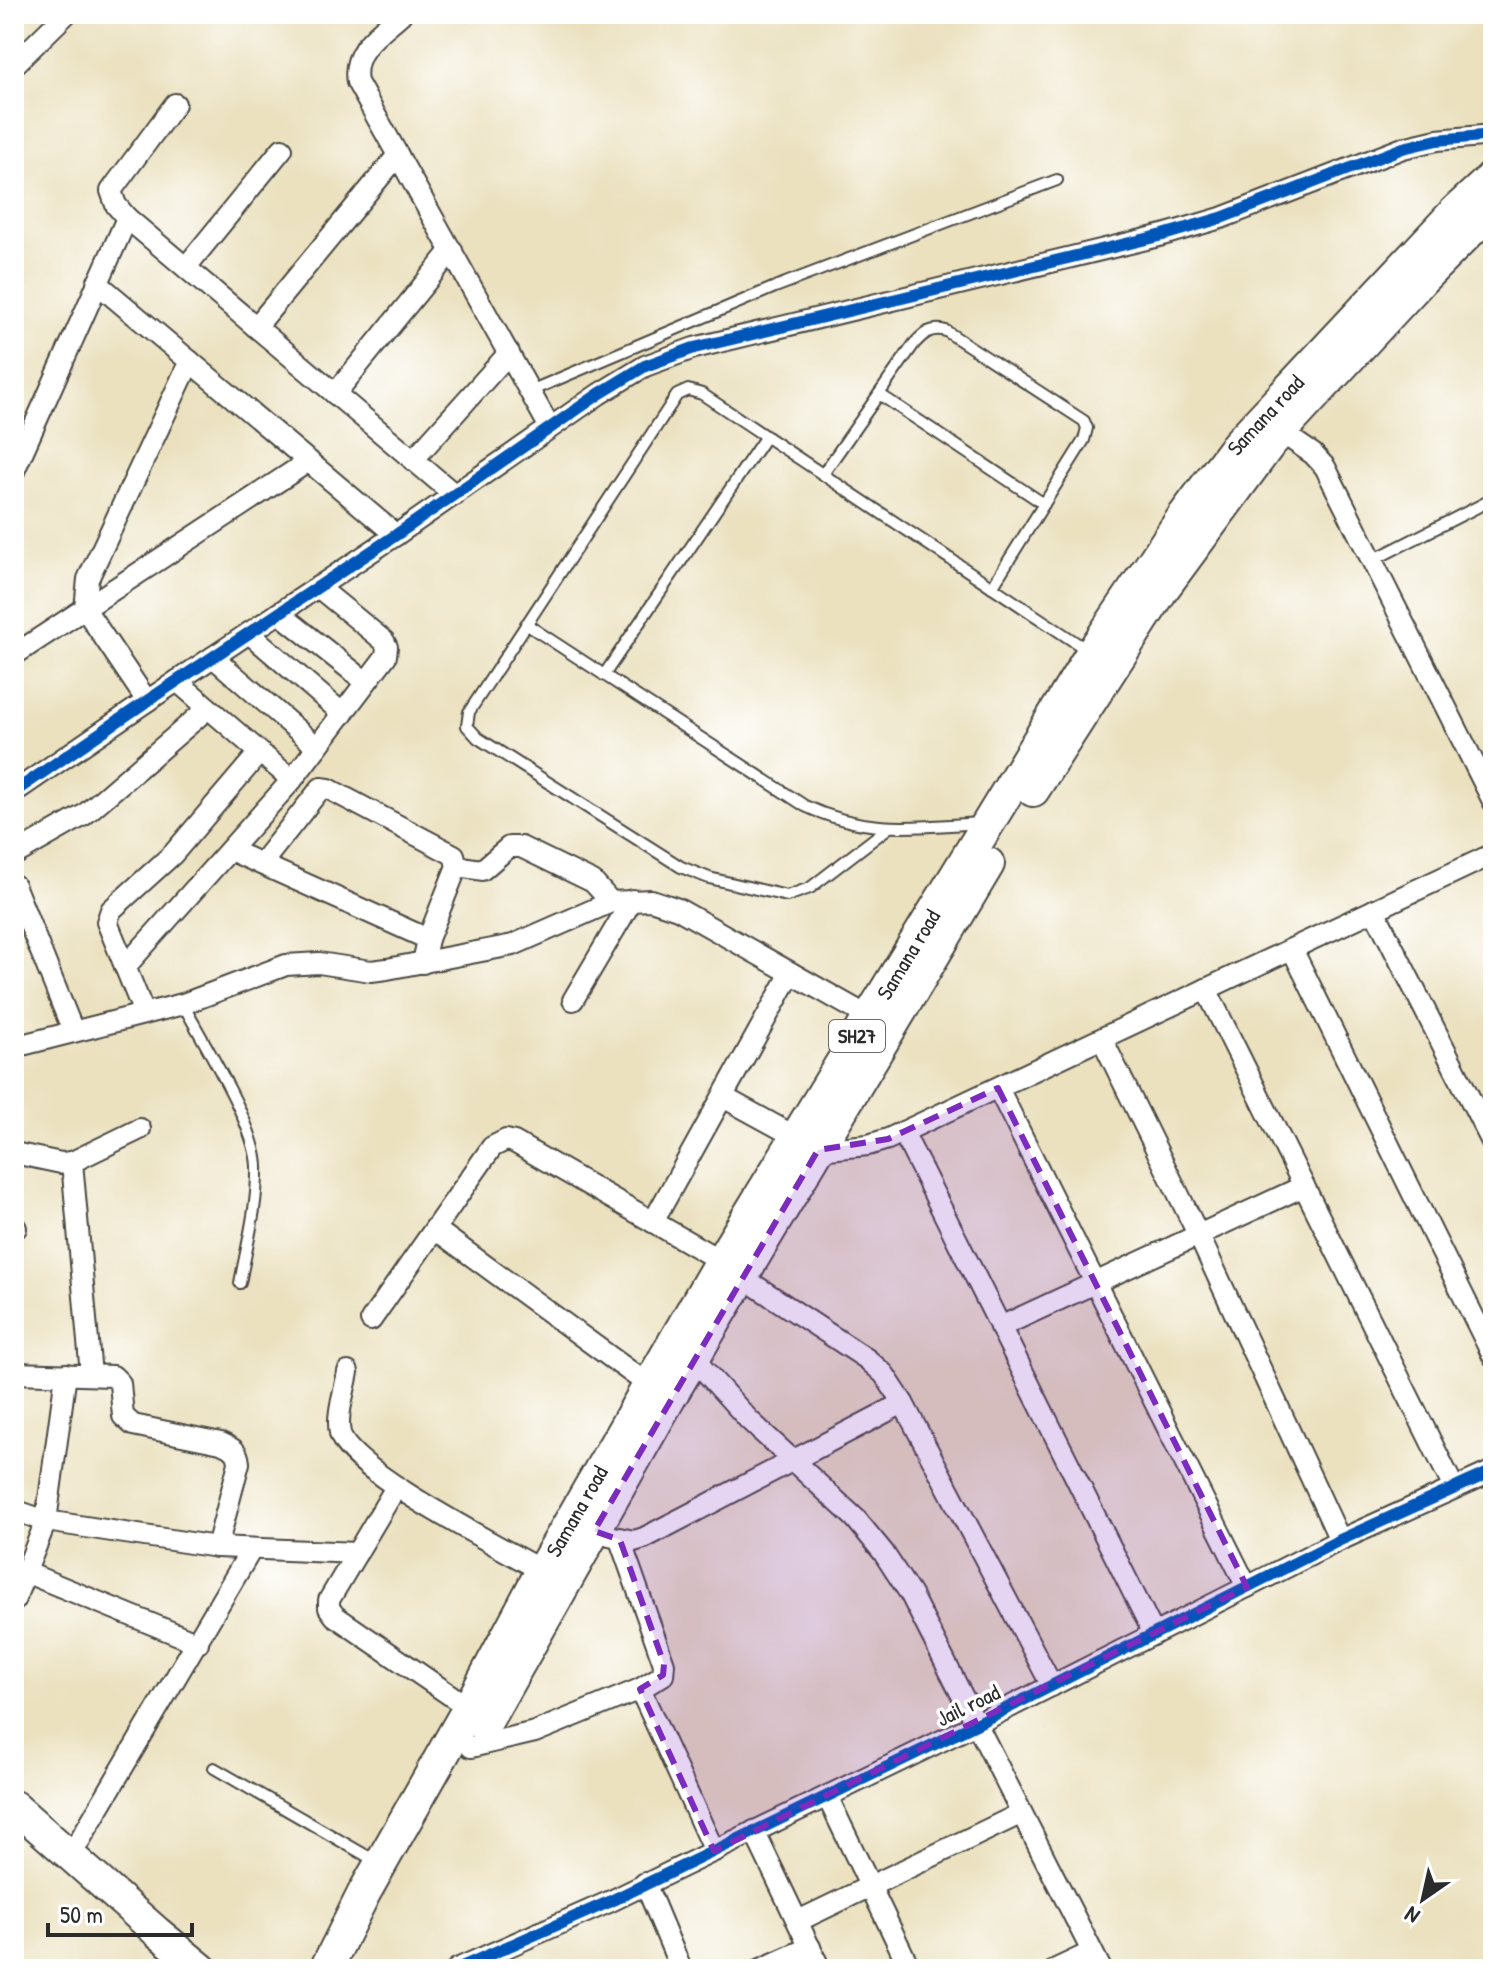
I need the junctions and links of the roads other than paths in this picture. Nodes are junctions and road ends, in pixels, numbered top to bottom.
1 (66, 14) edge
2 (401, 14) edge
3 (14, 65) edge
4 (175, 104) dead end
5 (1493, 135) edge
6 (282, 149) dead end
7 (398, 155) junction
8 (1493, 177) edge
9 (1057, 180) dead end
10 (1493, 208) edge
11 (127, 218) junction
12 (452, 250) junction
13 (186, 267) junction
14 (97, 283) junction
15 (256, 327) junction
16 (509, 353) junction
17 (190, 361) junction
18 (530, 391) junction
19 (335, 394) junction
20 (879, 394) junction
21 (549, 426) junction
22 (1281, 432) junction
23 (766, 436) junction
24 (413, 460) junction
25 (309, 461) junction
26 (14, 471) edge
27 (823, 474) junction
28 (455, 495) junction
29 (1493, 499) edge
30 (1044, 504) junction
31 (396, 535) junction
32 (1373, 560) junction
33 (318, 587) junction
34 (992, 587) junction
35 (85, 609) junction
36 (279, 613) junction
37 (526, 624) junction
38 (249, 633) junction
39 (14, 655) edge
40 (213, 657) junction
41 (1102, 659) junction
42 (604, 675) junction
43 (177, 681) junction
44 (366, 682) junction
45 (147, 701) junction
46 (207, 709) junction
47 (343, 714) junction
48 (317, 747) junction
49 (259, 753) junction
50 (292, 780) junction
51 (14, 792) edge
52 (1493, 801) edge
53 (987, 823) junction
54 (888, 828) junction
55 (230, 850) junction
56 (1493, 854) edge
57 (14, 855) edge
58 (261, 864) junction
59 (457, 866) junction
60 (14, 885) edge
61 (632, 900) junction
62 (611, 902) junction
63 (1374, 910) junction
64 (428, 939) junction
65 (1292, 949) junction
66 (423, 963) junction
67 (125, 967) junction
68 (791, 973) junction
69 (1206, 989) junction
70 (573, 1000) dead end
71 (183, 1004) junction
72 (144, 1013) junction
73 (869, 1017) junction
74 (73, 1031) junction
75 (1102, 1039) junction
76 (14, 1047) edge
77 (998, 1088) junction
78 (723, 1097) junction
79 (140, 1129) dead end
80 (903, 1132) junction
81 (807, 1144) junction
82 (1493, 1144) edge
83 (14, 1153) edge
84 (72, 1162) junction
85 (1304, 1186) junction
86 (653, 1222) junction
87 (435, 1229) junction
88 (1199, 1236) junction
89 (732, 1269) junction
90 (240, 1283) dead end
91 (1096, 1285) junction
92 (371, 1320) dead end
93 (1000, 1327) junction
94 (1493, 1356) edge
95 (693, 1358) junction
96 (348, 1372) dead end
97 (14, 1373) edge
98 (66, 1374) junction
99 (91, 1375) junction
100 (650, 1386) junction
101 (903, 1403) junction
102 (792, 1460) junction
103 (1493, 1471) edge
104 (396, 1487) junction
105 (1454, 1488) junction
106 (14, 1510) edge
107 (46, 1521) junction
108 (607, 1535) junction
109 (1340, 1540) junction
110 (217, 1547) junction
111 (251, 1550) junction
112 (357, 1553) junction
113 (542, 1571) junction
114 (25, 1572) junction
115 (1247, 1587) junction
116 (14, 1601) edge
117 (1154, 1634) junction
118 (198, 1643) junction
119 (1052, 1686) junction
120 (640, 1689) junction
121 (469, 1708) junction
122 (976, 1724) junction
123 (471, 1747) junction
124 (214, 1768) dead end
125 (827, 1796) junction
126 (14, 1806) edge
127 (1020, 1814) junction
128 (754, 1831) junction
129 (714, 1851) junction
130 (71, 1855) junction
131 (381, 1864) junction
132 (645, 1883) junction
133 (870, 1886) junction
134 (798, 1921) junction
135 (810, 1947) junction
136 (1096, 1961) edge
137 (202, 1969) edge
138 (326, 1969) edge
139 (352, 1969) edge
140 (457, 1969) edge
141 (681, 1969) edge
142 (761, 1969) edge
143 (820, 1969) edge
144 (910, 1969) edge
145 (1056, 1969) edge

1 - 3 street
2 - 7 street
4 - 11 street
5 - 21 street
6 - 13 street
7 - 12 street
7 - 15 street
8 - 41 main road, Samana road / SH27
9 - 18 lane
10 - 22 main road, Samana road / SH27
11 - 13 street
11 - 14 street
12 - 16 street
12 - 19 street
13 - 15 street
14 - 17 street
14 - 26 street
15 - 19 street
16 - 18 street
16 - 24 street
17 - 25 street
17 - 35 street
18 - 21 street
19 - 24 street
20 - 27 lane
20 - 30 lane
20 - 30 lane
21 - 28 street
22 - 32 street
22 - 41 main road, Samana road / SH27
23 - 27 lane
23 - 37 lane
23 - 42 lane
24 - 28 street
25 - 31 street
25 - 35 street
27 - 34 lane
28 - 31 street
29 - 32 lane
30 - 34 lane
31 - 33 street
32 - 52 street
33 - 36 street
33 - 44 street
34 - 41 lane
35 - 39 street
35 - 45 street
36 - 38 street
36 - 44 street
37 - 42 lane
37 - 54 lane
38 - 40 street
38 - 47 street
40 - 43 street
40 - 48 street
41 - 53 main road, Samana road / SH27
41 - 81 main road, Samana road / SH27
42 - 54 lane
43 - 45 street
43 - 46 street
44 - 47 street
45 - 51 street
46 - 49 street
46 - 57 street
47 - 48 street
48 - 50 street
49 - 50 street
49 - 67 street
50 - 55 street
53 - 54 lane
53 - 73 main road, Samana road / SH27
55 - 58 street
55 - 67 street
56 - 63 street
58 - 59 street
58 - 64 street
59 - 62 street
59 - 64 street
60 - 74 street
61 - 62 street
61 - 68 street
61 - 70 street
62 - 66 street
63 - 65 street
63 - 82 street
64 - 66 street
65 - 69 street
65 - 94 street
66 - 71 street
67 - 72 street
68 - 73 street
68 - 78 street
69 - 75 street
69 - 85 street
71 - 72 street
71 - 90 lane
72 - 74 street
73 - 81 main road, Samana road / SH27
74 - 76 street
75 - 77 street
75 - 88 street
77 - 80 street
77 - 91 street
78 - 81 street
78 - 86 street
79 - 84 street
80 - 81 street
80 - 93 street
81 - 89 main road, Samana road / SH27
83 - 84 street
84 - 99 street
85 - 88 street
85 - 105 street
86 - 87 street
86 - 89 street
87 - 92 street
87 - 100 street
88 - 91 street
88 - 109 street
89 - 95 main road, Samana road / SH27
89 - 100 main road, Samana road / SH27
89 - 101 street
91 - 93 street
91 - 115 street
93 - 117 street
95 - 102 street
95 - 108 main road, Samana road / SH27
96 - 104 street
97 - 98 street
98 - 99 street
98 - 107 street
99 - 110 street
100 - 113 main road, Samana road / SH27
101 - 102 street
101 - 119 street
102 - 108 street
102 - 122 street
103 - 105 street, Jail road
104 - 112 street
104 - 113 street
105 - 109 street, Jail road
106 - 107 street
107 - 110 street
107 - 114 street
108 - 120 street
108 - 123 main road, Samana road / SH27
109 - 115 street, Jail road
110 - 111 street
111 - 112 street
111 - 118 street
112 - 121 street
113 - 121 main road, Samana road / SH27
114 - 116 street
114 - 118 street
115 - 117 street, Jail road
117 - 119 street, Jail road
118 - 130 street
119 - 122 street, Jail road
120 - 123 street
120 - 129 street
121 - 131 main road, Samana road / SH27
122 - 125 street, Jail road
122 - 127 street
123 - 139 main road, Samana road / SH27
124 - 131 lane
125 - 128 street, Jail road
125 - 133 street
126 - 130 street
127 - 133 street
127 - 136 street
128 - 129 street, Jail road
128 - 134 street
129 - 132 street, Jail road
130 - 137 street
131 - 138 main road, Samana road / SH27
132 - 140 street, Jail road
132 - 141 street
133 - 134 street
133 - 144 street
134 - 135 street
135 - 142 street
135 - 143 street
136 - 145 street

